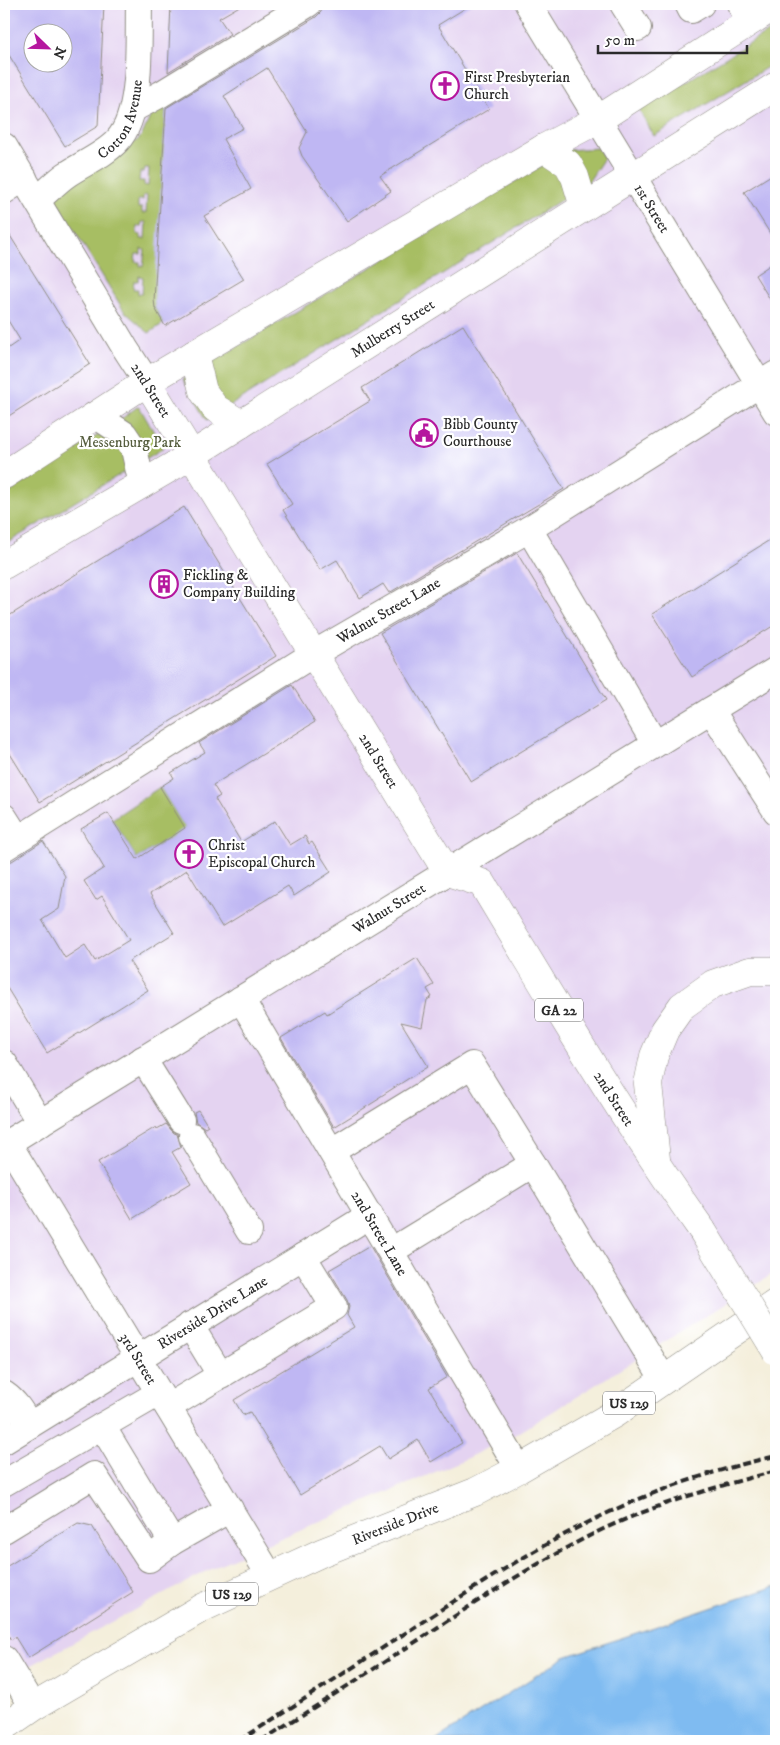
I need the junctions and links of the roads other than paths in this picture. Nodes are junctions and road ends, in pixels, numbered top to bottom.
1 (139, 4) edge
2 (308, 4) edge
3 (623, 4) edge
4 (688, 4) edge
5 (701, 4) edge
6 (535, 6) edge
7 (776, 6) edge
8 (745, 13) edge
9 (638, 28) dead end
10 (776, 86) edge
11 (133, 109) junction
12 (598, 119) junction
13 (4, 146) edge
14 (544, 148) junction
15 (633, 175) junction
16 (14, 185) edge
17 (37, 200) junction
18 (584, 207) junction
19 (194, 354) junction
20 (768, 379) edge
21 (147, 382) junction
22 (776, 412) edge
23 (95, 415) junction
24 (241, 424) junction
25 (192, 455) junction
26 (4, 475) edge
27 (142, 485) junction
28 (529, 530) junction
29 (4, 564) edge
30 (315, 653) junction
31 (776, 670) edge
32 (711, 710) junction
33 (655, 744) junction
34 (776, 811) edge
35 (4, 817) edge
36 (11, 844) edge
37 (448, 872) junction
38 (776, 971) edge
39 (241, 999) junction
40 (143, 1059) junction
41 (4, 1064) edge
42 (40, 1123) junction
43 (6, 1144) edge
44 (332, 1151) junction
45 (533, 1164) junction
46 (656, 1166) junction
47 (370, 1215) junction
48 (249, 1231) dead end
49 (391, 1251) junction
50 (303, 1256) junction
51 (776, 1303) edge
52 (190, 1325) junction
53 (776, 1351) edge
54 (138, 1358) junction
55 (221, 1376) junction
56 (664, 1380) junction
57 (4, 1394) edge
58 (164, 1400) junction
59 (29, 1425) junction
60 (102, 1426) junction
61 (4, 1441) edge
62 (519, 1469) junction
63 (94, 1475) junction
64 (4, 1483) edge
65 (230, 1509) junction
66 (4, 1530) edge
67 (172, 1542) junction
68 (270, 1576) junction
69 (4, 1659) edge
70 (33, 1708) junction
71 (4, 1727) edge

1 - 11 street, Cotton Avenue
2 - 11 street
3 - 9 street
4 - 5 street
6 - 12 street, 1st Street
7 - 8 main road
8 - 12 main road
10 - 15 main road, Mulberry Street
11 - 17 street, Cotton Avenue
12 - 14 main road
12 - 15 street, 1st Street
13 - 16 street, 2nd Street
14 - 18 main road
14 - 19 main road
15 - 18 main road, Mulberry Street
15 - 20 street, 1st Street
16 - 17 street, 2nd Street
17 - 21 street, 2nd Street
18 - 24 main road, Mulberry Street
19 - 21 main road
19 - 24 main road
20 - 22 street, 1st Street
20 - 28 street, Walnut Street Lane
21 - 23 main road
21 - 25 main road, 2nd Street
23 - 26 main road
23 - 27 street
24 - 25 main road, Mulberry Street
25 - 27 main road, Mulberry Street
25 - 30 main road, 2nd Street
27 - 29 main road, Mulberry Street
28 - 30 street, Walnut Street Lane
28 - 33 street
30 - 36 street, Walnut Street Lane
30 - 37 main road, 2nd Street
31 - 32 street, Walnut Street
32 - 33 street, Walnut Street
32 - 34 street
33 - 37 street, Walnut Street
35 - 36 street
37 - 39 street, Walnut Street
37 - 46 main road, 2nd Street / GA 22
38 - 46 main road
39 - 40 street, Walnut Street
39 - 44 street, 2nd Street Lane
40 - 42 street, Walnut Street
40 - 48 street
41 - 42 street
42 - 43 street, Walnut Street
43 - 54 street, 3rd Street
44 - 45 street
44 - 47 street, 2nd Street Lane
45 - 49 street
45 - 56 street
46 - 53 main road, 2nd Street / GA 22, bridge
47 - 49 street, 2nd Street Lane
47 - 50 street, Riverside Drive Lane
49 - 62 street, 2nd Street Lane
50 - 52 street, Riverside Drive Lane
50 - 55 street
51 - 56 main road, Riverside Drive / US 129
52 - 54 street, Riverside Drive Lane
52 - 55 street
54 - 58 street, 3rd Street
54 - 59 street, Riverside Drive Lane
55 - 58 street
56 - 62 main road, Riverside Drive / US 129
57 - 59 street
58 - 60 street
58 - 65 street, 3rd Street
59 - 61 street, Riverside Drive Lane
60 - 63 street
60 - 64 street
60 - 67 street
62 - 68 main road, Riverside Drive / US 129
63 - 66 street
63 - 67 street
65 - 67 street
65 - 68 street, 3rd Street
68 - 70 main road, Riverside Drive / US 129
69 - 70 street
70 - 71 main road, Riverside Drive / US 129

